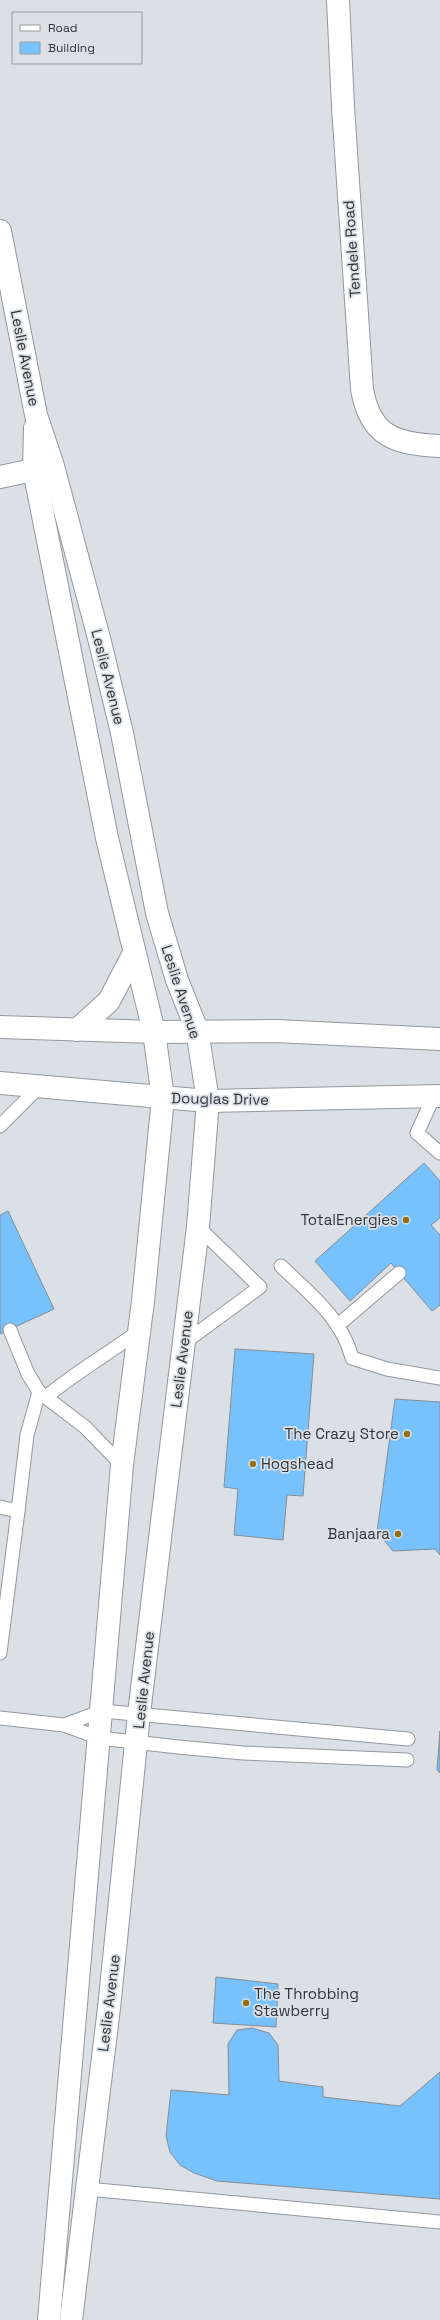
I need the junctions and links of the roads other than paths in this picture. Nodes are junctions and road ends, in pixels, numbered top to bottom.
1 (338, 0) edge
2 (0, 231) edge
3 (440, 446) edge
4 (44, 468) junction
5 (0, 477) edge
6 (134, 952) junction
7 (0, 1027) edge
8 (77, 1030) junction
9 (197, 1030) junction
10 (154, 1032) junction
11 (440, 1039) edge
12 (0, 1083) edge
13 (41, 1085) junction
14 (437, 1096) edge
15 (163, 1098) junction
16 (208, 1100) junction
17 (0, 1126) edge
18 (440, 1153) edge
19 (198, 1227) junction
20 (281, 1266) dead end
21 (399, 1273) dead end
22 (338, 1325) junction
23 (10, 1330) dead end
24 (139, 1331) junction
25 (184, 1343) junction
26 (440, 1378) edge
27 (42, 1395) junction
28 (122, 1464) junction
29 (0, 1507) edge
30 (18, 1510) junction
31 (3, 1609) edge
32 (0, 1653) edge
33 (102, 1711) junction
34 (139, 1714) junction
35 (0, 1718) edge
36 (64, 1725) junction
37 (99, 1738) junction
38 (408, 1739) dead end
39 (137, 1742) junction
40 (407, 1760) dead end
41 (87, 2189) junction
42 (440, 2222) edge
43 (48, 2320) edge
44 (71, 2320) edge

1 - 3 street, Tendele Road
2 - 4 street, Leslie Avenue
4 - 5 street
4 - 6 street, Leslie Avenue
4 - 9 street, Leslie Avenue
6 - 8 street
6 - 10 street, Leslie Avenue
7 - 8 street
8 - 10 street
9 - 10 street
9 - 11 street
9 - 16 street, Leslie Avenue
10 - 15 street, Leslie Avenue
12 - 13 street, Douglas Drive
13 - 15 street, Douglas Drive
13 - 17 lane
14 - 16 street, Douglas Drive
14 - 18 lane
15 - 16 street, Douglas Drive
15 - 24 street, Leslie Avenue
16 - 19 street, Leslie Avenue
19 - 25 street, Leslie Avenue
19 - 25 lane
20 - 22 lane
21 - 22 lane
22 - 26 lane
23 - 27 lane
24 - 27 lane
24 - 28 street, Leslie Avenue
25 - 34 street, Leslie Avenue
27 - 28 lane
27 - 30 lane
28 - 33 street, Leslie Avenue
29 - 30 lane
30 - 31 lane
31 - 32 lane
33 - 34 lane
33 - 36 lane
33 - 37 street, Leslie Avenue
34 - 38 lane
34 - 39 street, Leslie Avenue
35 - 36 lane
36 - 37 lane
37 - 39 lane
37 - 43 street, Leslie Avenue
39 - 40 lane
39 - 41 street, Leslie Avenue
41 - 42 lane
41 - 44 street, Leslie Avenue

